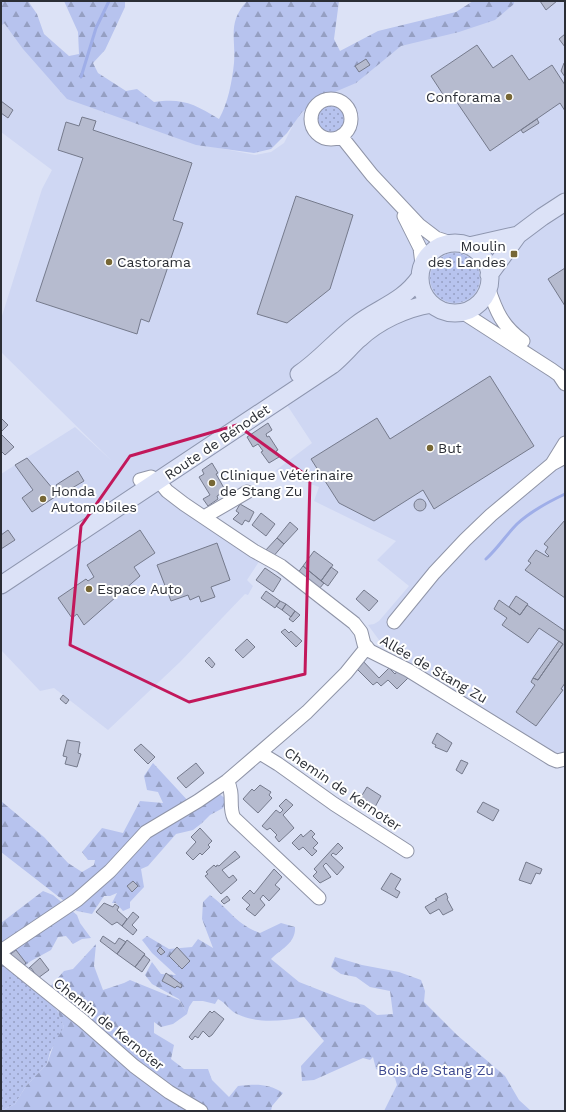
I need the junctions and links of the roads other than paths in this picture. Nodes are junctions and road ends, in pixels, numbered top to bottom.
1 (341, 136) dead end
2 (386, 191) junction
3 (565, 202) edge
4 (518, 235) junction
5 (451, 243) junction
6 (469, 246) junction
7 (421, 271) junction
8 (489, 281) junction
9 (432, 304) junction
10 (462, 312) junction
11 (565, 375) edge
12 (565, 384) edge
13 (208, 436) junction
14 (565, 443) edge
15 (565, 457) edge
16 (552, 464) junction
17 (140, 480) junction
18 (159, 481) junction
19 (246, 492) dead end
20 (204, 517) junction
21 (1, 571) edge
22 (1, 585) edge
23 (394, 622) dead end
24 (367, 647) junction
25 (260, 753) junction
26 (565, 759) edge
27 (227, 781) junction
28 (407, 851) dead end
29 (319, 898) dead end
30 (1, 951) edge
31 (1, 955) edge
32 (201, 1111) edge

1 - 2 street
2 - 5 street
2 - 7 street
3 - 4 main road
4 - 6 main road
4 - 8 main road
5 - 6 main road
5 - 7 main road
6 - 8 main road
7 - 9 main road
7 - 13 main road, Route de Bénodet
8 - 10 main road
8 - 11 street
9 - 10 main road
9 - 18 main road, Route de Bénodet
10 - 12 street
13 - 17 main road, Route de Bénodet
13 - 18 street
14 - 16 street
15 - 16 street
16 - 23 street
17 - 18 street
17 - 21 main road, Route de Bénodet
18 - 20 street, Allée de Stang Zu
18 - 22 main road, Route de Bénodet
19 - 20 street
20 - 24 street, Allée de Stang Zu
24 - 25 street, Chemin de Kernoter
24 - 26 street, Allée de Stang Zu
25 - 27 street, Chemin de Kernoter
25 - 28 street, Chemin de Kernoter
27 - 29 street
27 - 30 street, Chemin de Kernoter
31 - 32 street, Chemin de Kernoter

